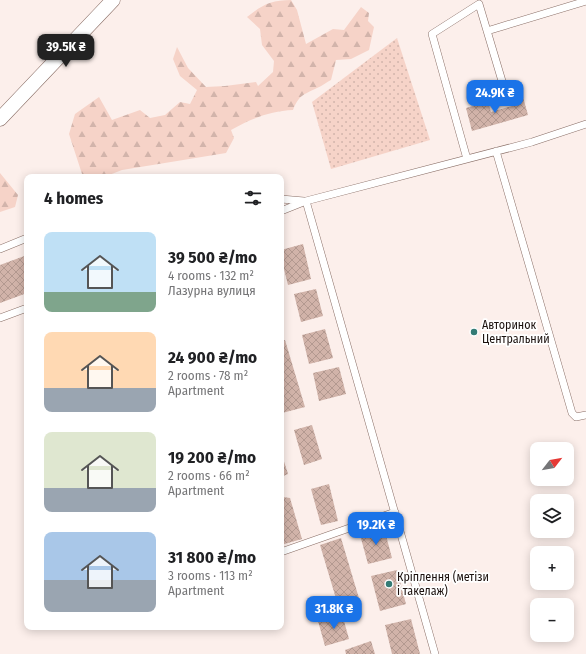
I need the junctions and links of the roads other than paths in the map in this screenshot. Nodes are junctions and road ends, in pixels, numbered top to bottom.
1 (113, 0) edge
2 (586, 2) edge
3 (487, 31) junction
4 (502, 81) dead end
5 (0, 119) edge
6 (586, 124) edge
7 (496, 151) junction
8 (468, 159) junction
9 (284, 199) edge
10 (306, 201) junction
11 (284, 210) edge
12 (24, 239) edge
13 (0, 249) edge
14 (24, 309) edge
15 (0, 318) edge
16 (586, 415) edge
17 (395, 512) junction
18 (284, 551) edge
19 (435, 654) edge

1 - 5 street
2 - 3 lane
3 - 4 lane
3 - 8 lane
6 - 7 lane
7 - 8 lane
7 - 16 lane
8 - 10 lane
9 - 10 lane
10 - 11 lane
10 - 17 lane
12 - 13 lane
14 - 15 lane
17 - 18 lane
17 - 19 lane

